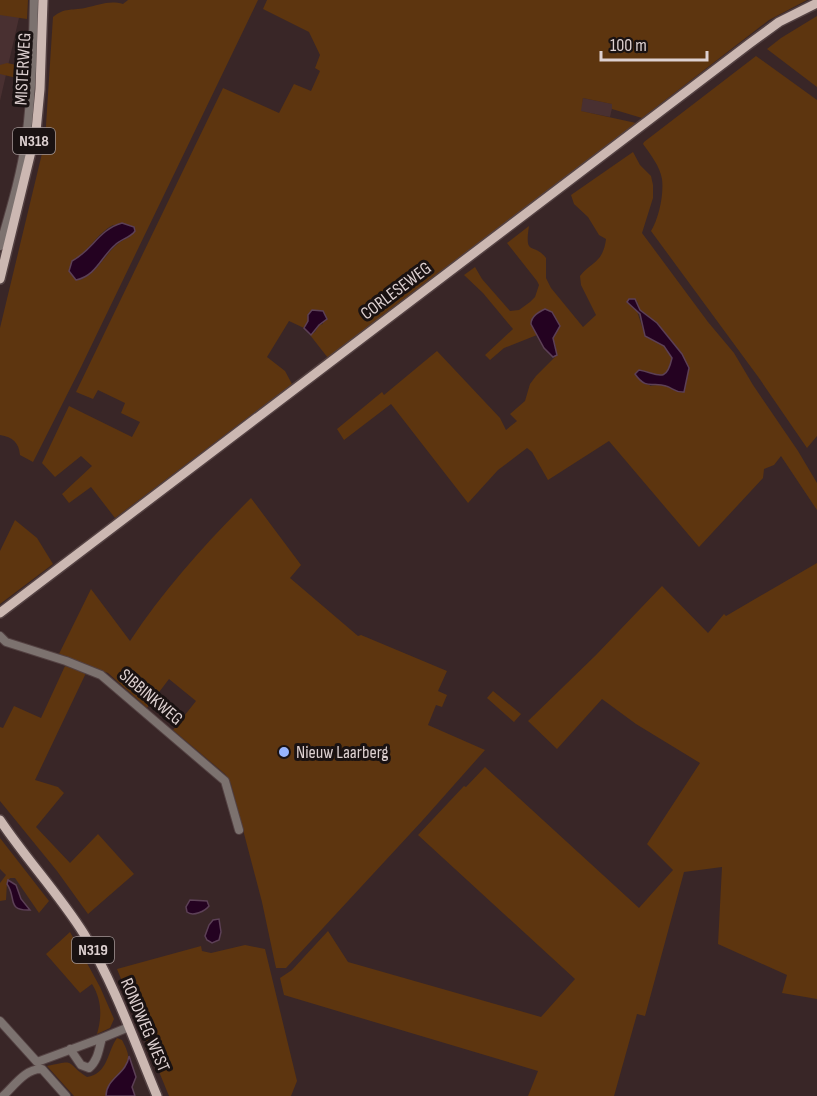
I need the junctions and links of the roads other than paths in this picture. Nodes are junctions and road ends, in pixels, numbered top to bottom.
1 (34, 0) edge
2 (43, 0) edge
3 (817, 3) edge
4 (0, 246) edge
5 (0, 279) edge
6 (0, 612) edge
7 (0, 636) edge
8 (0, 820) edge
9 (239, 830) dead end
10 (0, 1021) edge
11 (129, 1027) junction
12 (102, 1038) junction
13 (70, 1049) junction
14 (3, 1096) edge
15 (66, 1096) edge
16 (157, 1096) edge

1 - 4 street, MISTERWEG
2 - 5 main road, MISTERWEG / N318
3 - 6 main road, CORLESEWEG
7 - 9 street, SIBBINKWEG
8 - 11 main road, RONDWEG WEST / N319
10 - 13 street
11 - 12 street
11 - 16 main road, RONDWEG WEST / N319
12 - 13 street
12 - 13 street
14 - 15 street

